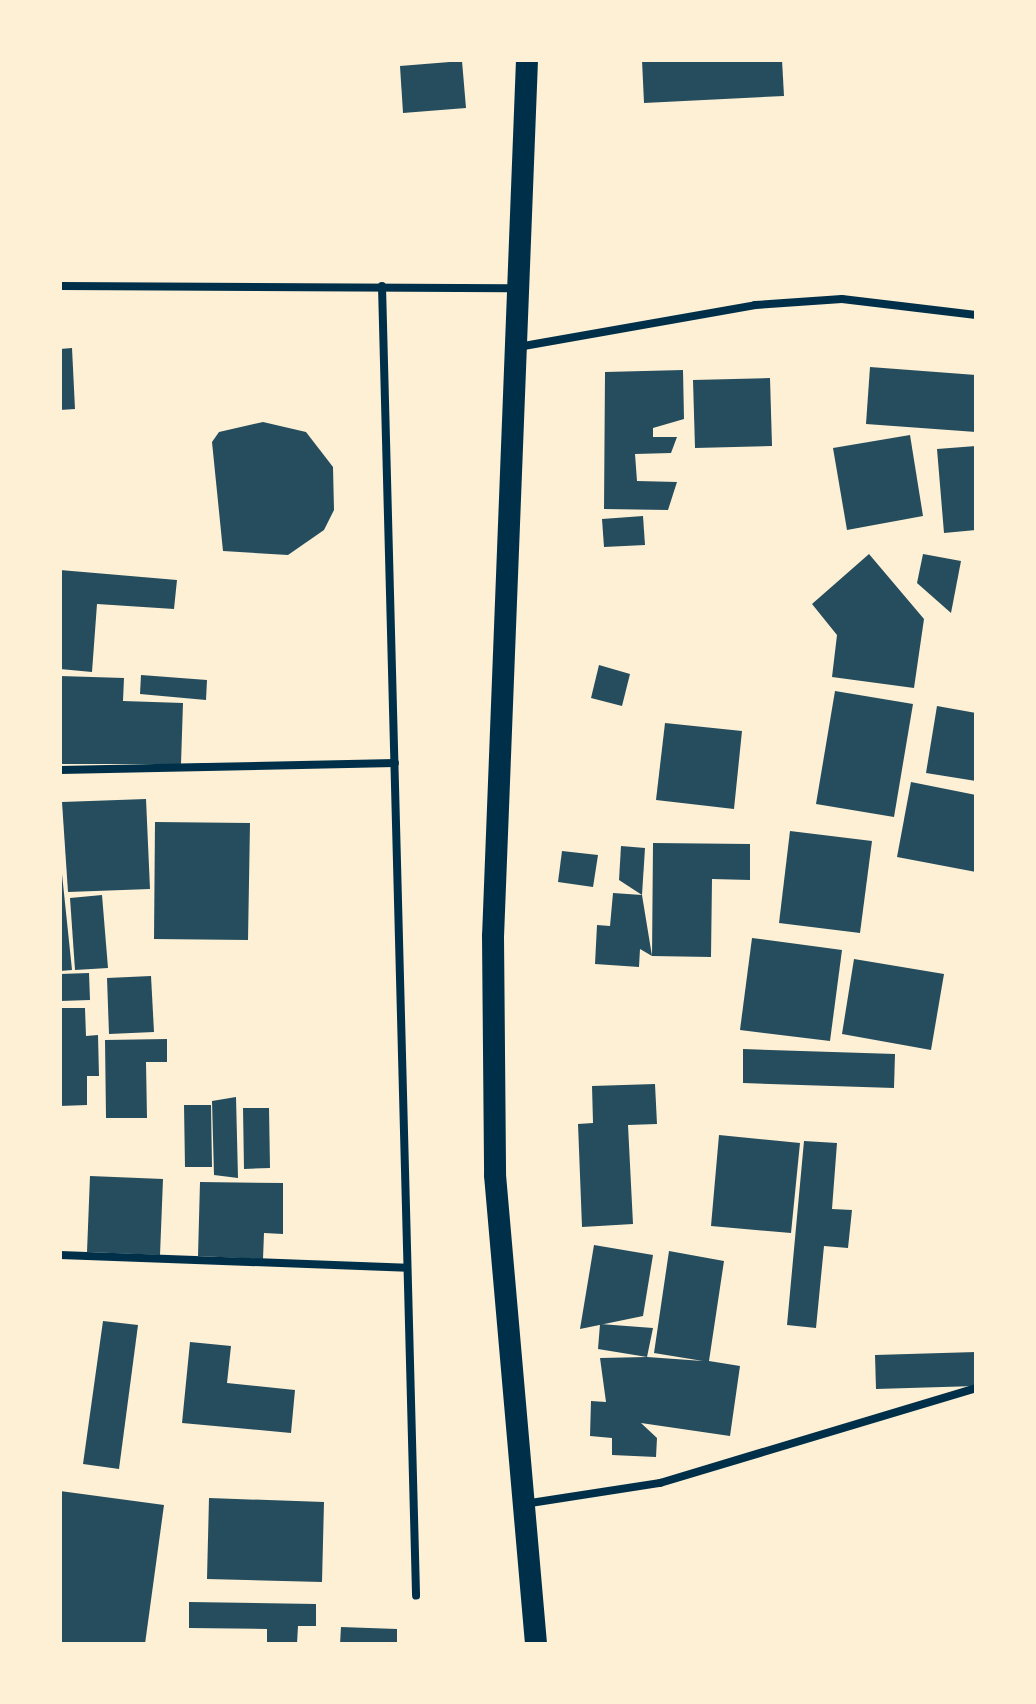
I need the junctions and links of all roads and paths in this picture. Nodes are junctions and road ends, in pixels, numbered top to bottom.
1 (527, 60) edge
2 (60, 286) edge
3 (382, 286) junction
4 (518, 288) junction
5 (976, 315) edge
6 (515, 347) junction
7 (395, 763) junction
8 (60, 770) edge
9 (60, 1255) edge
10 (407, 1268) junction
11 (976, 1388) edge
12 (519, 1505) junction
13 (416, 1596) dead end
14 (536, 1644) edge

1 - 4 highway
2 - 3 street
3 - 4 street
3 - 7 street
4 - 6 highway
5 - 6 street
6 - 12 highway
7 - 8 street
7 - 10 street
9 - 10 street
10 - 13 street
11 - 12 street
12 - 14 highway

